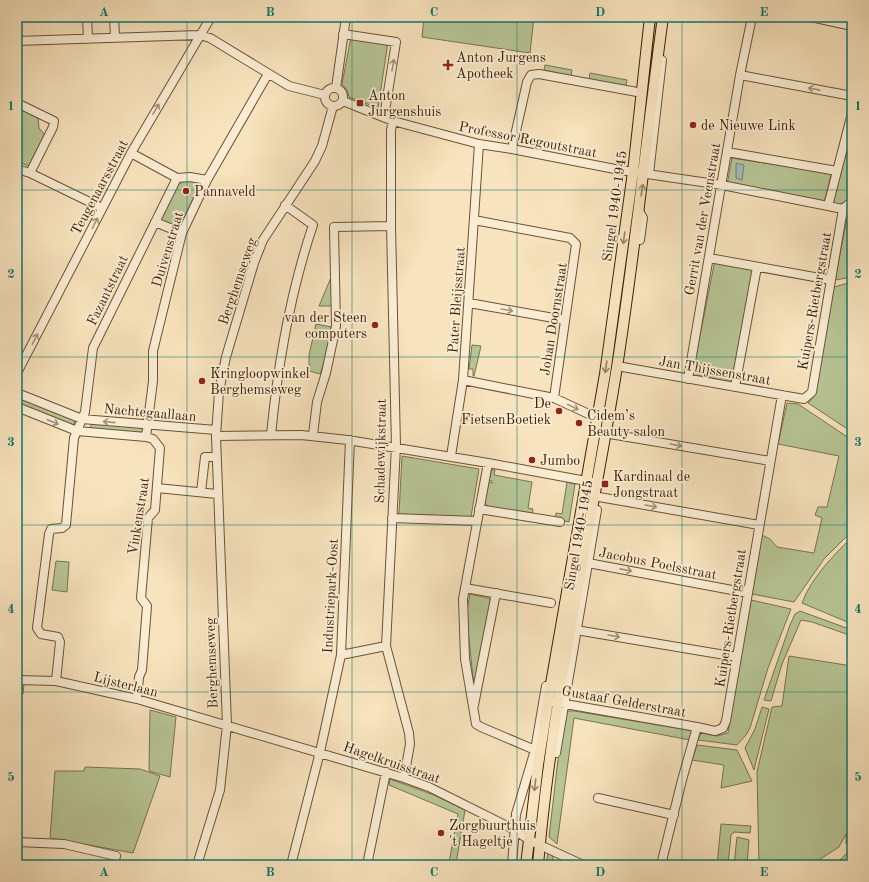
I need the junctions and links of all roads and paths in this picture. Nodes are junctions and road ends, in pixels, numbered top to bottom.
1 (87, 17) edge
2 (114, 17) edge
3 (211, 17) edge
4 (346, 17) edge
5 (646, 17) edge
6 (650, 17) edge
7 (663, 17) edge
8 (667, 17) edge
9 (752, 17) edge
10 (811, 17) edge
11 (852, 26) edge
12 (343, 34) junction
13 (199, 35) junction
14 (116, 37) junction
15 (88, 39) junction
16 (17, 41) edge
17 (268, 74) junction
18 (740, 75) junction
19 (336, 88) junction
20 (637, 92) junction
21 (325, 95) junction
22 (852, 96) edge
23 (343, 101) junction
24 (17, 103) edge
25 (333, 106) junction
26 (852, 113) edge
27 (384, 117) junction
28 (393, 121) junction
29 (637, 133) junction
30 (479, 144) junction
31 (512, 149) junction
32 (727, 152) junction
33 (131, 153) junction
34 (17, 169) edge
35 (837, 171) junction
36 (633, 172) junction
37 (30, 173) junction
38 (646, 174) junction
39 (177, 178) junction
40 (207, 180) junction
41 (722, 186) junction
42 (852, 201) edge
43 (285, 205) junction
44 (828, 206) junction
45 (102, 208) junction
46 (843, 210) junction
47 (474, 220) junction
48 (155, 222) junction
49 (391, 226) junction
50 (182, 233) junction
51 (709, 258) junction
52 (757, 267) junction
53 (831, 280) junction
54 (469, 303) junction
55 (566, 320) junction
56 (619, 367) junction
57 (17, 373) edge
58 (688, 379) junction
59 (464, 380) junction
60 (735, 387) junction
61 (17, 393) edge
62 (782, 395) junction
63 (808, 396) joint
64 (554, 398) junction
65 (600, 400) junction
66 (17, 407) edge
67 (593, 416) junction
68 (82, 419) junction
69 (148, 425) junction
70 (77, 431) junction
71 (216, 433) junction
72 (610, 434) junction
73 (271, 435) junction
74 (313, 436) junction
75 (146, 437) junction
76 (350, 440) junction
77 (396, 446) junction
78 (451, 456) junction
79 (216, 457) junction
80 (770, 461) junction
81 (488, 462) junction
82 (589, 481) junction
83 (157, 488) junction
84 (201, 492) junction
85 (217, 494) junction
86 (599, 497) junction
87 (479, 509) junction
88 (392, 518) junction
89 (477, 521) junction
90 (560, 522) dead end
91 (759, 525) junction
92 (588, 563) junction
93 (465, 588) junction
94 (496, 593) junction
95 (748, 593) junction
96 (551, 603) dead end
97 (576, 630) junction
98 (386, 646) junction
99 (341, 654) junction
100 (737, 657) junction
101 (17, 680) edge
102 (56, 681) junction
103 (138, 699) junction
104 (548, 701) junction
105 (561, 703) junction
106 (473, 710) junction
107 (227, 725) junction
108 (697, 727) junction
109 (535, 750) junction
110 (320, 752) junction
111 (386, 772) junction
112 (404, 778) junction
113 (598, 798) dead end
114 (674, 815) junction
115 (513, 829) junction
116 (529, 840) junction
117 (17, 842) edge
118 (542, 845) junction
119 (114, 865) edge
120 (197, 865) edge
121 (291, 865) edge
122 (367, 865) edge
123 (512, 865) edge
124 (526, 865) edge
125 (538, 865) edge
126 (543, 865) edge
127 (583, 865) edge
128 (661, 865) edge

1 - 15 street
2 - 14 street
3 - 13 street, Teugenaarsstraat
4 - 12 street
5 - 20 street, Singel 1940-1945
6 - 29 main road, Singel 1940-1945
7 - 38 main road, Singel 1940-1945
8 - 38 street, Singel 1940-1945
9 - 18 street, Gerrit van der Veenstraat
10 - 11 street
12 - 19 street
27 -> 12 street
13 - 14 street
13 - 17 street
33 -> 13 street, Teugenaarsstraat
14 - 15 street
15 - 16 street
17 - 21 street
17 - 40 street, Duivenstraat
22 -> 18 street
18 - 32 street, Gerrit van der Veenstraat
19 - 21 street
19 - 23 street
20 - 29 street, Singel 1940-1945
20 - 31 street
21 - 25 street
23 - 25 street
23 - 27 street, Professor Regoutstraat
24 - 37 street
25 - 43 street, Berghemseweg
26 - 35 street
27 - 28 street, Professor Regoutstraat
28 - 30 street, Professor Regoutstraat
28 - 49 street, Schadewijkstraat
29 - 36 main road, Singel 1940-1945
30 - 31 street, Professor Regoutstraat
30 - 47 street, Pater Bleijsstraat
31 - 36 street, Professor Regoutstraat
32 - 35 street
32 - 41 street, Gerrit van der Veenstraat
33 - 39 street
33 - 45 street, Teugenaarsstraat
34 - 37 street
35 - 44 street
36 - 38 street, Professor Regoutstraat
36 -> 65 main road, Singel 1940-1945
37 - 45 street
38 - 41 street, Professor Regoutstraat
56 -> 38 main road, Singel 1940-1945
39 - 40 street
39 - 48 street, Fazantstraat
40 - 50 street, Duivenstraat
41 - 44 street, Professor Regoutstraat
41 - 51 street, Gerrit van der Veenstraat
42 - 46 street
43 - 71 street, Berghemseweg
43 - 73 street
44 - 46 street, Professor Regoutstraat
57 -> 45 street, Teugenaarsstraat
46 - 53 street, Kuipers-Rietbergstraat
47 - 54 street, Pater Bleijsstraat
47 - 55 street, Johan Doornstraat
48 - 50 street
48 - 68 street, Fazantstraat
49 - 74 street
49 - 77 street, Schadewijkstraat
50 - 69 street, Duivenstraat
51 - 52 street
51 - 58 street, Gerrit van der Veenstraat
52 - 53 street
52 - 60 street
53 - 63 street, Kuipers-Rietbergstraat
54 -> 55 street
54 - 59 street, Pater Bleijsstraat
55 - 64 street, Johan Doornstraat
56 - 58 street, Jan Thijssenstraat
56 - 72 street, Singel 1940-1945
56 - 82 main road, Singel 1940-1945
58 - 60 street, Jan Thijssenstraat
59 - 64 street
59 - 78 street, Pater Bleijsstraat
60 - 62 street, Jan Thijssenstraat
61 - 68 street, Nachtegaallaan
62 - 63 street, Jan Thijssenstraat
62 - 80 street, Kuipers-Rietbergstraat
64 -> 67 street
65 - 67 street, Singel 1940-1945
65 - 82 main road, Singel 1940-1945
66 -> 70 street, Nachtegaallaan
67 - 82 street, Singel 1940-1945
69 -> 68 street, Nachtegaallaan
68 - 70 street, Nachtegaallaan
69 - 71 street, Nachtegaallaan
69 - 75 street, Duivenstraat
70 - 75 street, Nachtegaallaan
70 - 102 street
71 - 73 street
71 - 79 street, Berghemseweg
72 -> 80 street
72 - 86 street, Singel 1940-1945
73 - 74 street
74 - 76 street
75 - 83 street, Vinkenstraat
76 - 77 street
76 - 99 street, Industriepark-Oost
77 - 78 street
77 - 88 street, Schadewijkstraat
78 - 81 street
79 - 84 street
79 - 85 street, Berghemseweg
80 - 91 street, Kuipers-Rietbergstraat
81 - 82 street
81 - 87 street
82 - 104 main road, Singel 1940-1945
82 - 105 main road, Singel 1940-1945
82 - 109 street, Singel 1940-1945
83 - 84 street
83 - 103 street, Vinkenstraat
84 - 85 street
85 - 107 street, Berghemseweg
86 -> 91 street
86 - 92 street, Singel 1940-1945
87 - 89 street
87 - 90 street
88 - 89 street
88 - 98 street, Schadewijkstraat
89 - 93 street
91 - 95 street, Kuipers-Rietbergstraat
92 -> 95 street, Jacobus Poelsstraat
92 - 97 street, Singel 1940-1945
93 - 94 street
93 - 106 street
94 - 96 street
94 - 106 street
95 - 100 street, Kuipers-Rietbergstraat
97 -> 100 street
97 - 105 street, Singel 1940-1945
98 - 99 street
98 - 112 street, Schadewijkstraat
99 - 110 street, Industriepark-Oost
100 - 108 street, Kuipers-Rietbergstraat
101 - 102 street, Lijsterlaan
102 - 103 street, Lijsterlaan
103 - 107 street, Lijsterlaan
104 - 105 street, Gustaaf Gelderstraat
104 -> 116 main road, Singel 1940-1945
105 - 108 street, Gustaaf Gelderstraat
105 - 118 main road, Singel 1940-1945
106 - 109 street
107 - 110 street, Hagelkruisstraat
107 - 120 street, Berghemseweg
108 - 114 street
109 - 115 street, Singel 1940-1945
110 - 111 street, Hagelkruisstraat
110 - 121 street, Industriepark-Oost
111 - 112 street, Hagelkruisstraat
111 - 122 street
112 - 115 street, Hagelkruisstraat
113 - 114 street
114 - 128 street
115 - 116 street, Hagelkruisstraat
115 - 123 street, Singel 1940-1945
116 - 118 street, Hagelkruisstraat
116 - 124 main road, Singel 1940-1945
117 - 119 street
118 - 125 main road, Singel 1940-1945
118 - 126 street, Singel 1940-1945
118 - 127 street, Hagelkruisstraat

